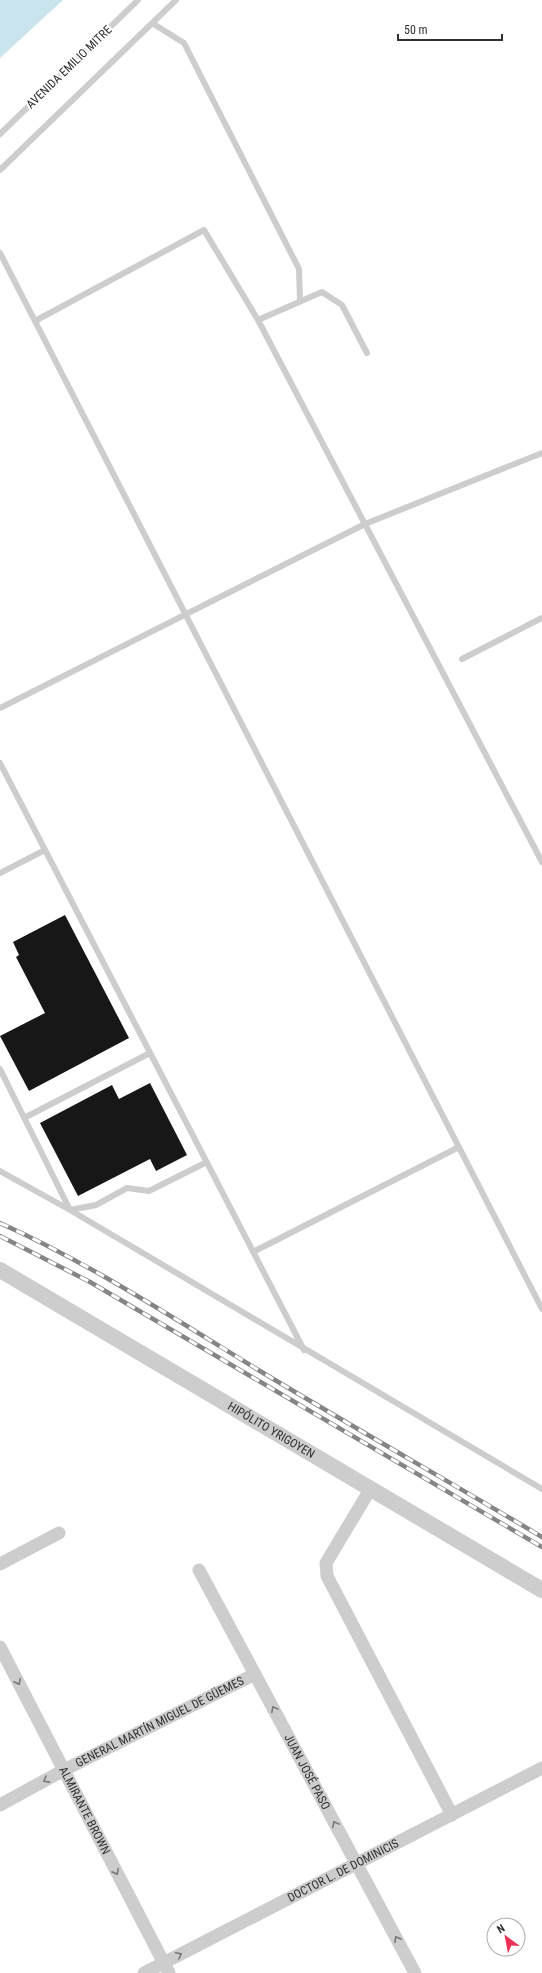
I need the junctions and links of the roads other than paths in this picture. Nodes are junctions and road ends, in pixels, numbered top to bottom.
1 (138, 0) edge
2 (176, 0) edge
3 (152, 23) junction
4 (0, 134) edge
5 (0, 170) edge
6 (0, 253) edge
7 (300, 301) junction
8 (258, 320) junction
9 (35, 321) junction
10 (368, 353) dead end
11 (542, 452) edge
12 (365, 524) junction
13 (185, 614) junction
14 (542, 618) edge
15 (462, 659) dead end
16 (0, 708) edge
17 (0, 763) edge
18 (45, 850) junction
19 (542, 862) edge
20 (0, 873) edge
21 (150, 1053) junction
22 (0, 1069) edge
23 (24, 1118) junction
24 (459, 1147) junction
25 (207, 1162) junction
26 (0, 1171) edge
27 (70, 1210) junction
28 (253, 1252) junction
29 (0, 1270) edge
30 (542, 1309) edge
31 (304, 1350) junction
32 (371, 1488) junction
33 (542, 1489) edge
34 (59, 1533) dead end
35 (0, 1564) edge
36 (199, 1570) dead end
37 (542, 1590) edge
38 (0, 1647) edge
39 (255, 1674) junction
40 (542, 1768) edge
41 (64, 1770) junction
42 (0, 1805) edge
43 (452, 1815) junction
44 (356, 1864) junction
45 (166, 1968) edge
46 (144, 1973) edge
47 (415, 1973) edge

1 - 4 lane, AVENIDA EMILIO MITRE
2 - 3 lane
3 - 5 lane
3 - 7 lane
6 - 9 lane
7 - 8 lane
7 - 10 lane
8 - 9 lane
8 - 12 lane
9 - 13 lane
11 - 12 lane
12 - 13 lane
12 - 19 lane
13 - 16 lane
13 - 24 lane
14 - 15 lane
17 - 18 lane
18 - 20 lane
18 - 21 lane
21 - 23 lane
21 - 25 lane
22 - 23 lane
23 - 27 lane
24 - 28 lane
24 - 30 lane
25 - 27 lane
25 - 28 lane
26 - 27 lane
27 - 31 lane
28 - 31 lane
29 - 32 street, HIPÓLITO YRIGOYEN
31 - 33 lane
32 - 37 street, HIPÓLITO YRIGOYEN
32 - 43 street
34 - 35 street
36 - 39 street, JUAN JOSÉ PASO
38 -> 41 street, ALMIRANTE BROWN
39 - 41 street, GENERAL MARTÍN MIGUEL DE GÜEMES
44 -> 39 street, JUAN JOSÉ PASO
40 - 43 street, DOCTOR L. DE DOMINICIS
41 -> 42 street, GENERAL MARTÍN MIGUEL DE GÜEMES
41 -> 45 street, ALMIRANTE BROWN
43 - 44 street, DOCTOR L. DE DOMINICIS
45 -> 44 street, DOCTOR L. DE DOMINICIS
47 -> 44 street, JUAN JOSÉ PASO
45 - 46 street, DOCTOR L. DE DOMINICIS

